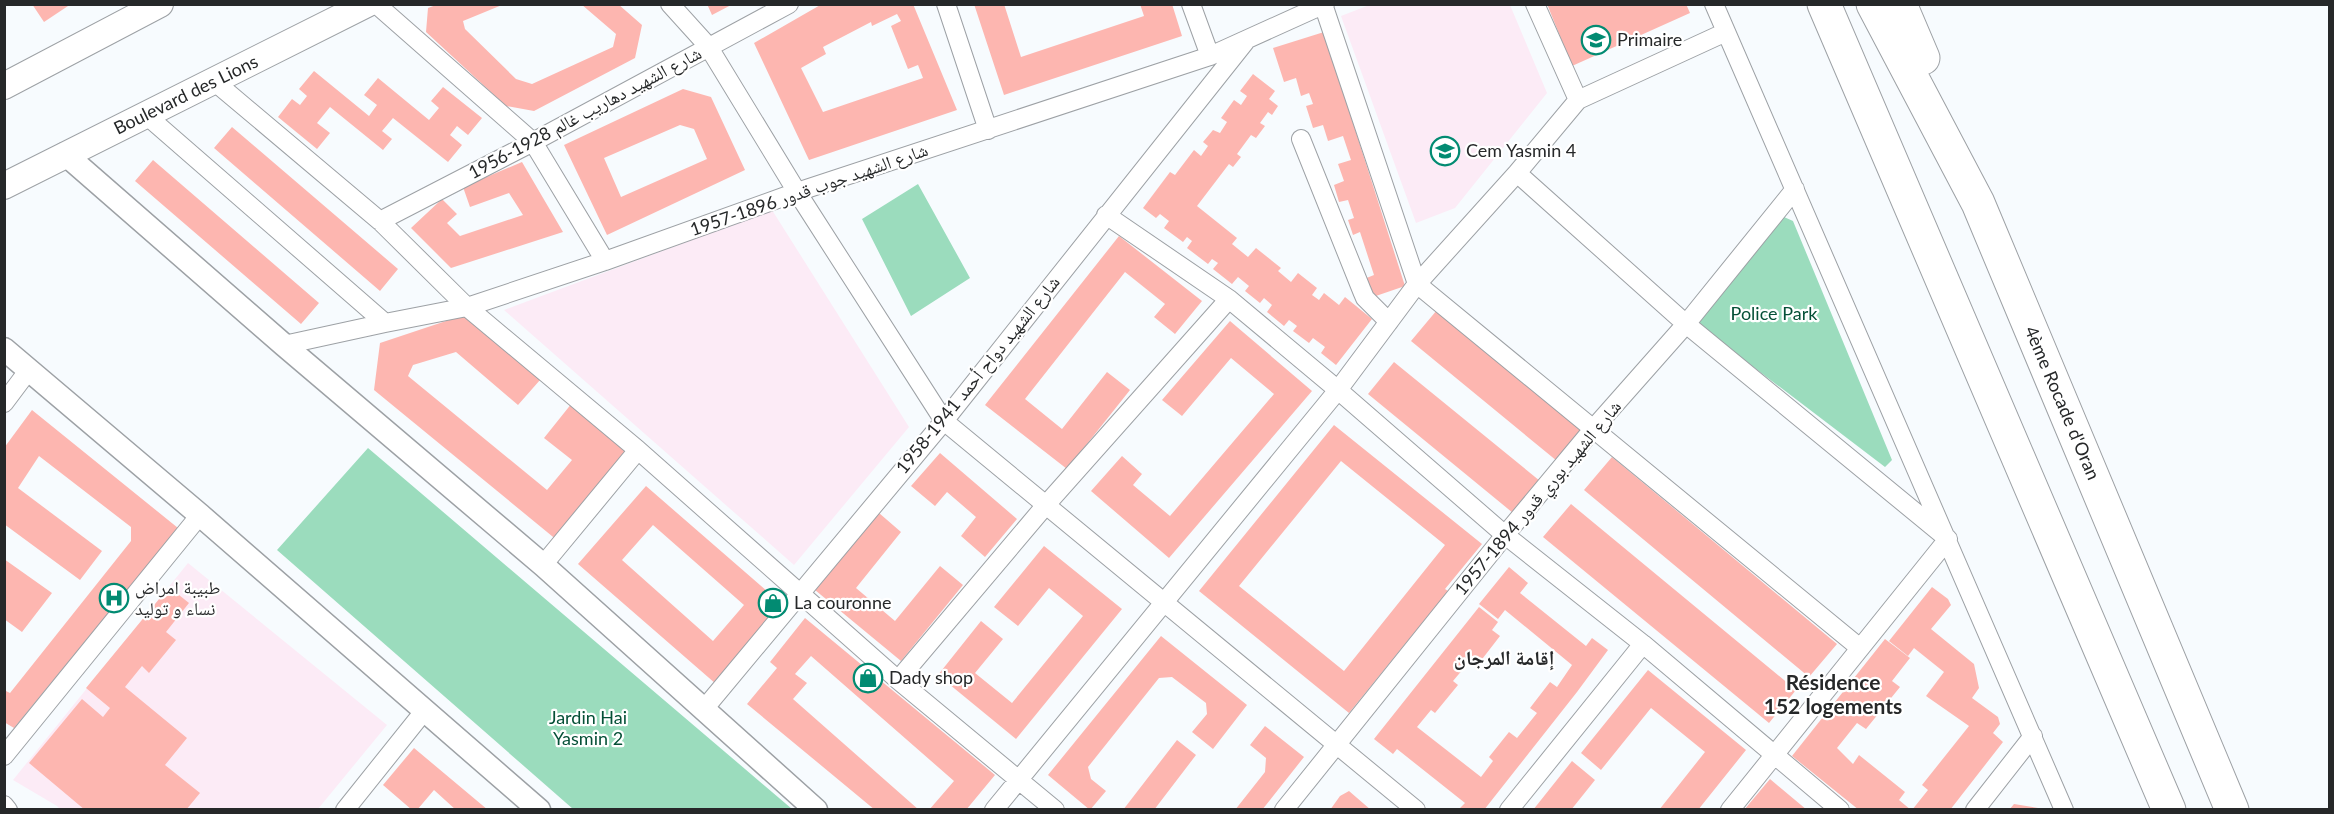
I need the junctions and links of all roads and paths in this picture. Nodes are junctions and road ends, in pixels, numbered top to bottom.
1 (160, 4) edge
2 (367, 4) edge
3 (376, 4) edge
4 (670, 4) edge
5 (789, 4) edge
6 (946, 4) edge
7 (1191, 4) edge
8 (1535, 4) edge
9 (1714, 4) edge
10 (1800, 4) edge
11 (1824, 4) edge
12 (1872, 4) edge
13 (1900, 4) edge
14 (1324, 5) edge
15 (1726, 32) junction
16 (1248, 38) junction
17 (708, 46) junction
18 (1210, 56) junction
19 (215, 82) junction
20 (4, 86) edge
21 (1578, 100) junction
22 (146, 115) junction
23 (988, 130) junction
24 (1301, 139) dead end
25 (533, 142) junction
26 (64, 154) junction
27 (1517, 173) junction
28 (4, 186) edge
29 (1795, 189) junction
30 (797, 192) junction
31 (1978, 203) junction
32 (1106, 215) junction
33 (380, 221) junction
34 (1922, 233) junction
35 (605, 261) junction
36 (1417, 284) junction
37 (1229, 299) junction
38 (467, 307) junction
39 (385, 322) junction
40 (1389, 322) junction
41 (1686, 324) junction
42 (284, 345) junction
43 (4, 349) edge
44 (28, 371) junction
45 (1338, 390) junction
46 (4, 403) edge
47 (944, 421) junction
48 (1594, 428) junction
49 (638, 450) junction
50 (1045, 506) junction
51 (200, 515) junction
52 (1505, 535) junction
53 (1948, 539) junction
54 (543, 565) junction
55 (799, 593) junction
56 (1165, 604) junction
57 (1643, 644) junction
58 (1860, 648) junction
59 (898, 680) junction
60 (704, 709) junction
61 (425, 710) junction
62 (2033, 736) junction
63 (1337, 742) junction
64 (1774, 754) junction
65 (4, 756) edge
66 (1019, 780) junction
67 (4, 805) edge
68 (8, 810) edge
69 (345, 810) edge
70 (539, 810) edge
71 (816, 810) edge
72 (994, 810) edge
73 (1055, 810) edge
74 (1284, 810) edge
75 (1416, 810) edge
76 (1509, 810) edge
77 (1730, 810) edge
78 (1840, 810) edge
79 (1975, 810) edge
80 (2064, 810) edge
81 (2169, 810) edge
82 (2232, 810) edge

1 - 20 main road
2 - 19 main road, Boulevard des Lions
3 - 25 street
4 - 17 street
5 - 17 street, شارع الشهيد دهاريب غالم 1928-1956
6 - 23 street
7 - 18 street
8 - 21 street
9 - 15 street
10 - 34 highway
11 - 34 highway
12 - 31 highway, 4ème Rocade d'Oran
13 - 31 highway
14 - 16 street, شارع الشهيد جوب قدور 1896-1957
14 - 36 street
15 - 21 street
15 - 29 street
16 - 18 street, شارع الشهيد جوب قدور 1896-1957
16 - 32 street, شارع الشهيد دواح أحمد 1941-1958
17 - 25 street, شارع الشهيد دهاريب غالم 1928-1956
17 - 30 street
18 - 23 street, شارع الشهيد جوب قدور 1896-1957
19 - 22 main road, Boulevard des Lions
19 - 33 street
21 - 27 street
22 - 26 main road, Boulevard des Lions
22 - 39 street
23 - 30 street, شارع الشهيد جوب قدور 1896-1957
24 - 40 street
25 - 33 street, شارع الشهيد دهاريب غالم 1928-1956
25 - 35 street
26 - 28 main road, Boulevard des Lions
26 - 42 street
27 - 36 street
27 - 41 street
29 - 41 street, شارع الشهيد بوري قدور 1894-1957
29 - 53 street
30 - 35 street, شارع الشهيد جوب قدور 1896-1957
30 - 47 street
31 - 82 highway, 4ème Rocade d'Oran
32 - 37 street
32 - 47 street, شارع الشهيد دواح أحمد 1941-1958
33 - 38 street
34 - 81 highway
35 - 38 street, شارع الشهيد جوب قدور 1896-1957
36 - 40 street
36 - 48 street
37 - 45 street
37 - 50 street
38 - 39 street, شارع الشهيد جوب قدور 1896-1957
38 - 49 street
39 - 42 street, شارع الشهيد جوب قدور 1896-1957
40 - 45 street
41 - 48 street, شارع الشهيد بوري قدور 1894-1957
41 - 53 street
42 - 54 street
43 - 44 street
44 - 46 street
44 - 51 street
45 - 52 street
45 - 56 street
47 - 50 street
47 - 55 street, شارع الشهيد دواح أحمد 1941-1958
48 - 52 street, شارع الشهيد بوري قدور 1894-1957
48 - 58 street
49 - 54 street
49 - 55 street
50 - 56 street
50 - 59 street
51 - 61 street
51 - 65 street
52 - 57 street
52 - 63 street, شارع الشهيد بوري قدور 1894-1957
53 - 58 street
53 - 62 street
54 - 60 street
55 - 59 street
55 - 60 street, شارع الشهيد دواح أحمد 1941-1958
56 - 63 street
56 - 66 street
57 - 64 street
57 - 76 street
58 - 64 street
59 - 66 street
60 - 71 street
61 - 69 street
61 - 70 street
62 - 79 street
62 - 80 street
63 - 74 street, شارع الشهيد بوري قدور 1894-1957
63 - 75 street
64 - 77 street
64 - 78 street
66 - 72 street
66 - 73 street
67 - 68 street

